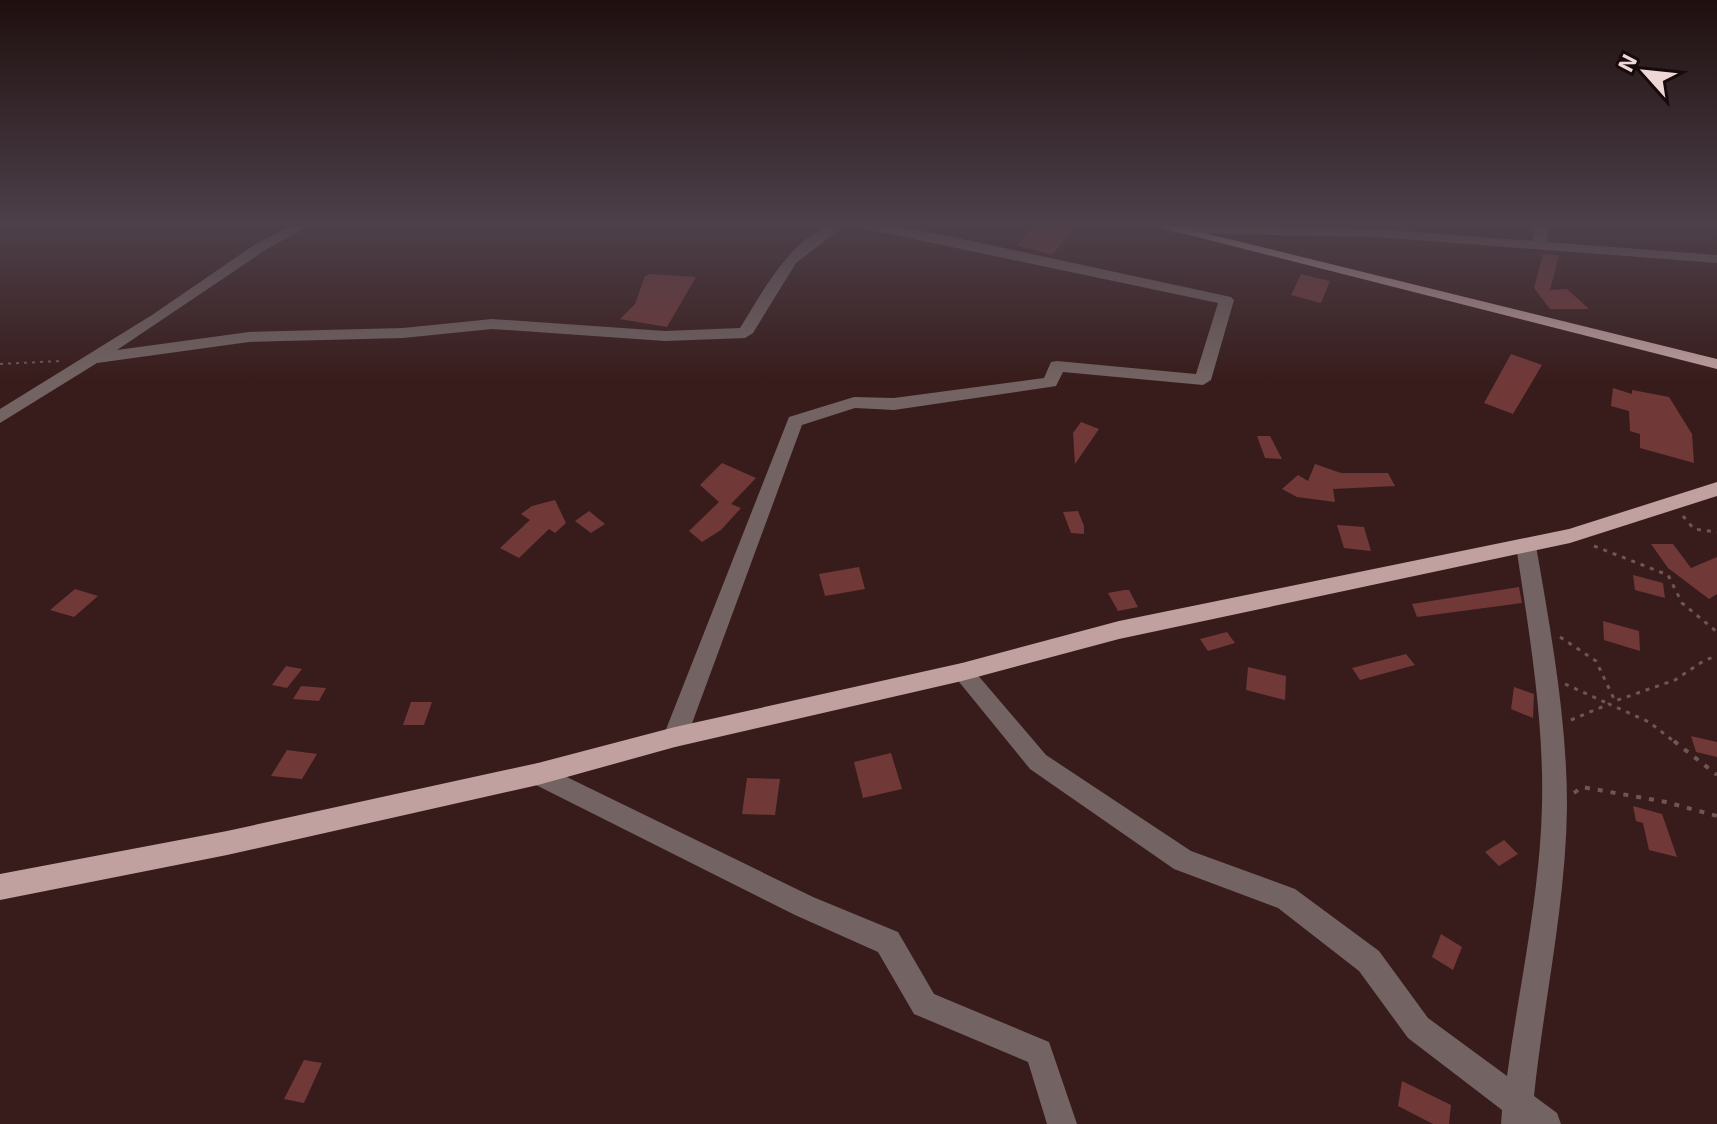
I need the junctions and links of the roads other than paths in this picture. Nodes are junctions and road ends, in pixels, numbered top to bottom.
1 (216, 276) edge
2 (781, 276) edge
3 (1113, 276) edge
4 (1364, 276) edge
5 (91, 359) junction
6 (1717, 364) edge
7 (0, 417) edge
8 (1717, 489) edge
9 (1526, 546) junction
10 (962, 672) junction
11 (675, 737) junction
12 (538, 774) junction
13 (0, 887) edge
14 (1517, 1113) edge
15 (1062, 1124) edge
16 (1546, 1124) edge

1 - 5 street
2 - 5 street
3 - 11 street
4 - 6 main road
5 - 7 street
8 - 9 main road
9 - 10 main road
9 - 14 street
10 - 11 main road
10 - 14 street
11 - 12 main road
12 - 13 main road
12 - 15 street
14 - 16 street

